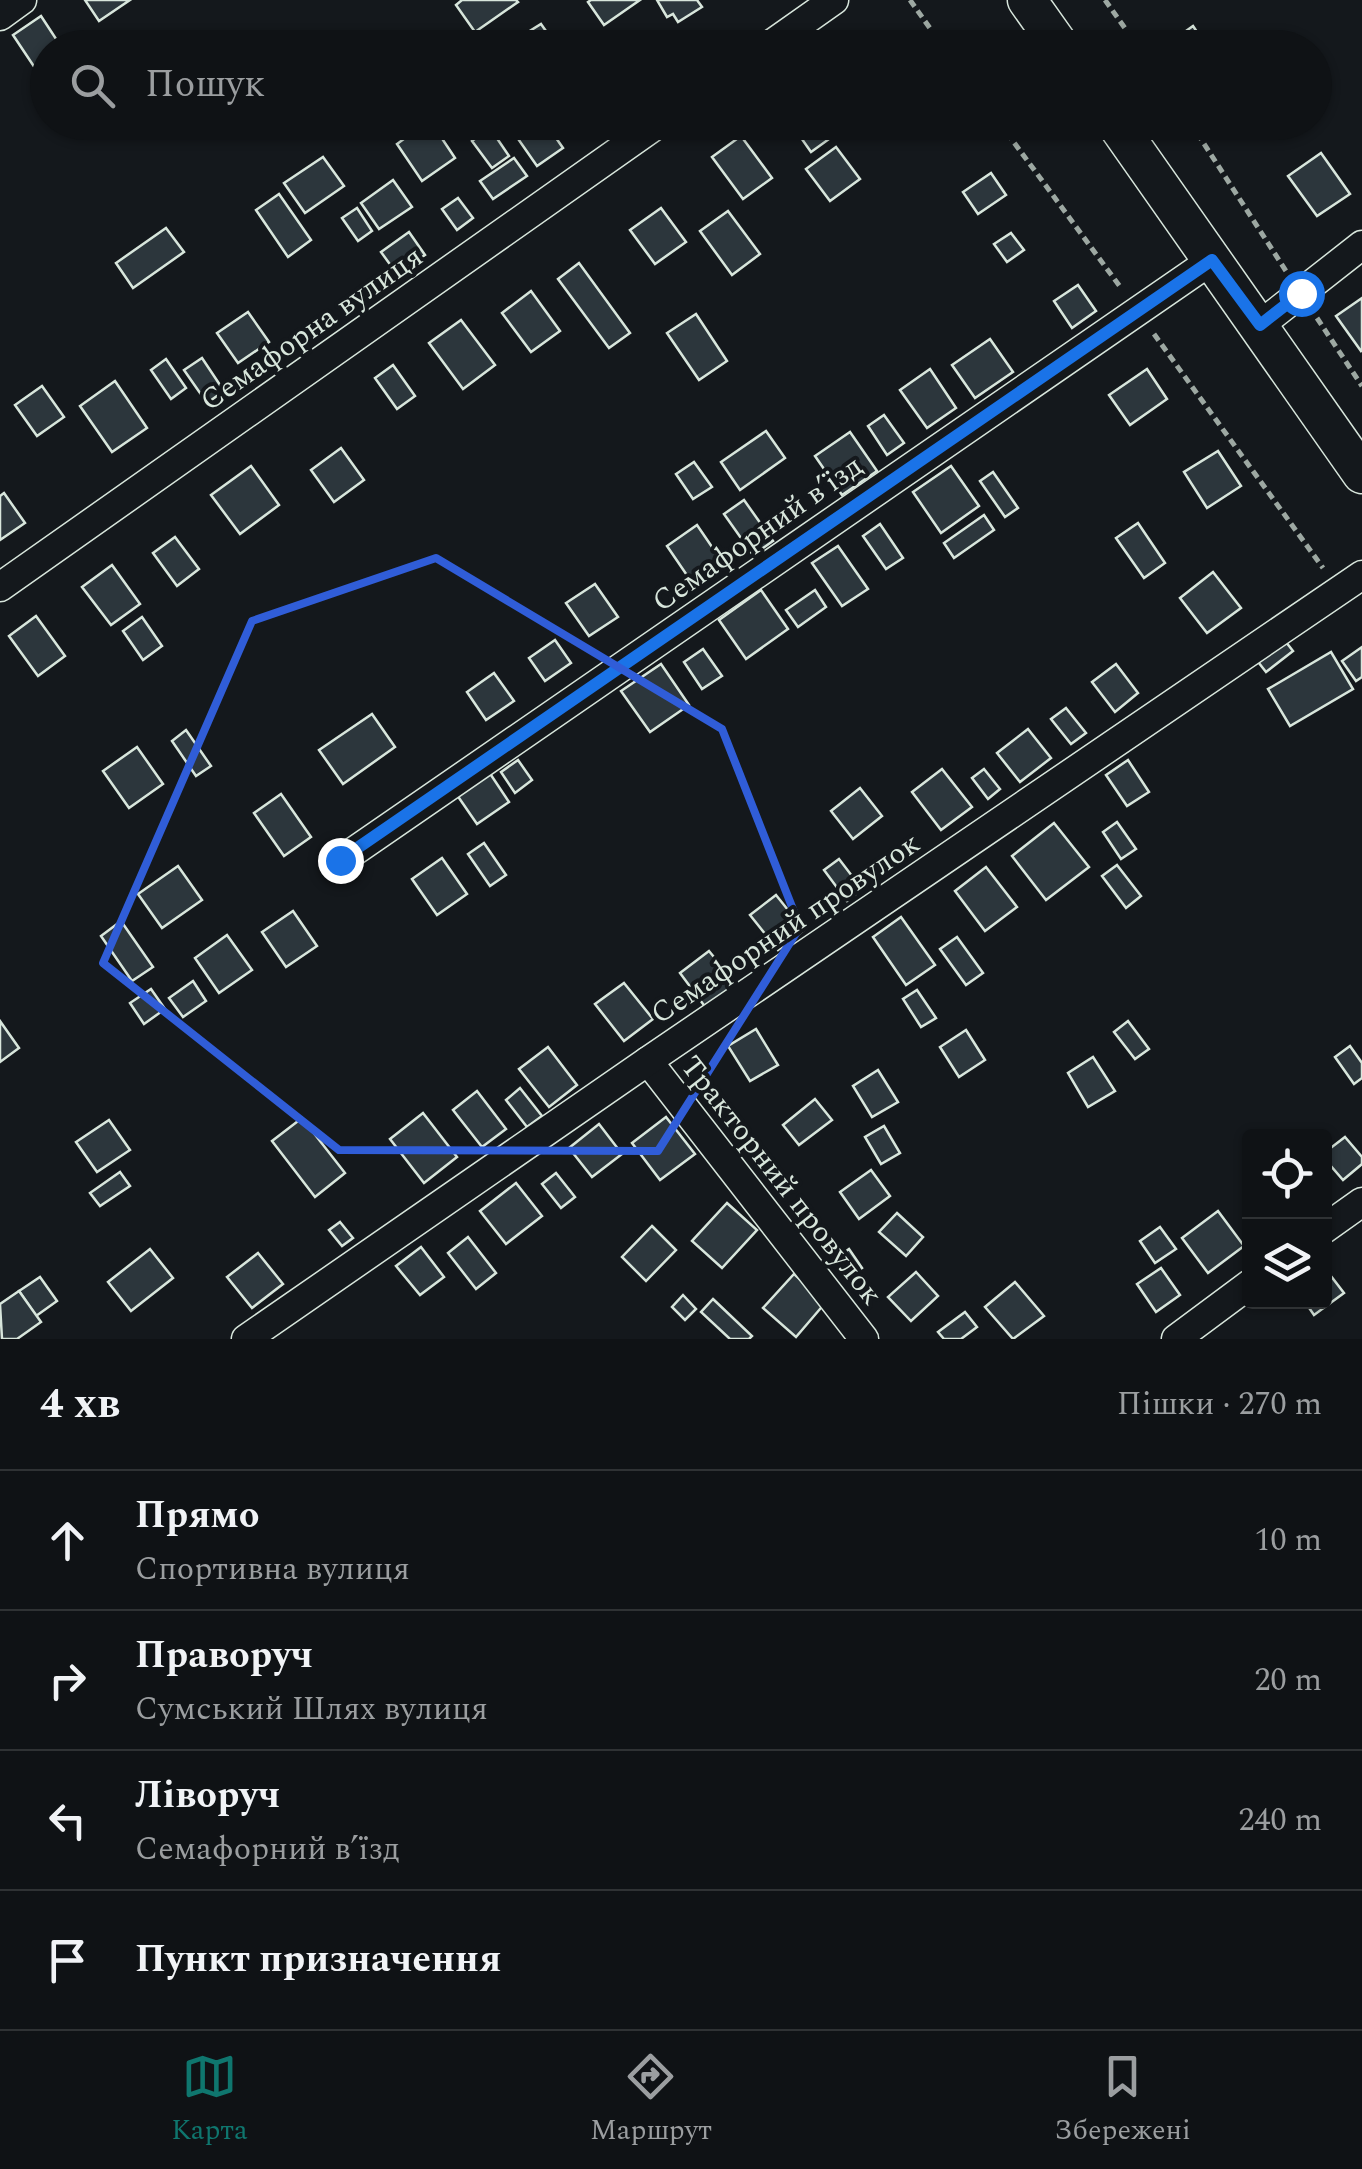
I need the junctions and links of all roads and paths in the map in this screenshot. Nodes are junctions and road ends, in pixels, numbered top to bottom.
1 (22, 0) edge
2 (834, 0) edge
3 (910, 0) edge
4 (1028, 0) edge
5 (1105, 0) edge
6 (0, 16) edge
7 (792, 30) edge
8 (931, 30) edge
9 (1049, 30) edge
10 (1126, 30) edge
11 (634, 140) edge
12 (1012, 140) edge
13 (1127, 140) edge
14 (1202, 140) edge
15 (1362, 244) edge
16 (1212, 260) junction
17 (1301, 293) junction
18 (1136, 310) junction
19 (1260, 325) junction
20 (1362, 386) edge
21 (1362, 474) edge
22 (1350, 583) edge
23 (0, 587) edge
24 (340, 860) dead end
25 (648, 1061) junction
26 (1362, 1202) edge
27 (1332, 1223) edge
28 (1242, 1290) edge
29 (246, 1339) edge
30 (864, 1339) edge
31 (1176, 1339) edge

1 - 6 street
2 - 7 street
3 - 8 path
4 - 9 main road
5 - 10 path
11 - 23 street, Семафорна вулиця
12 - 18 path
13 - 16 main road
14 - 17 path
15 - 17 street
16 - 18 street, Семафорний в’їзд
16 - 19 main road
17 - 19 street
17 - 20 path
18 - 22 path
18 - 24 street, Семафорний в’їзд
19 - 21 main road
22 - 25 street, Семафорний провулок
25 - 29 street, Семафорний провулок
25 - 30 street, Тракторний провулок
26 - 27 street
28 - 31 street

